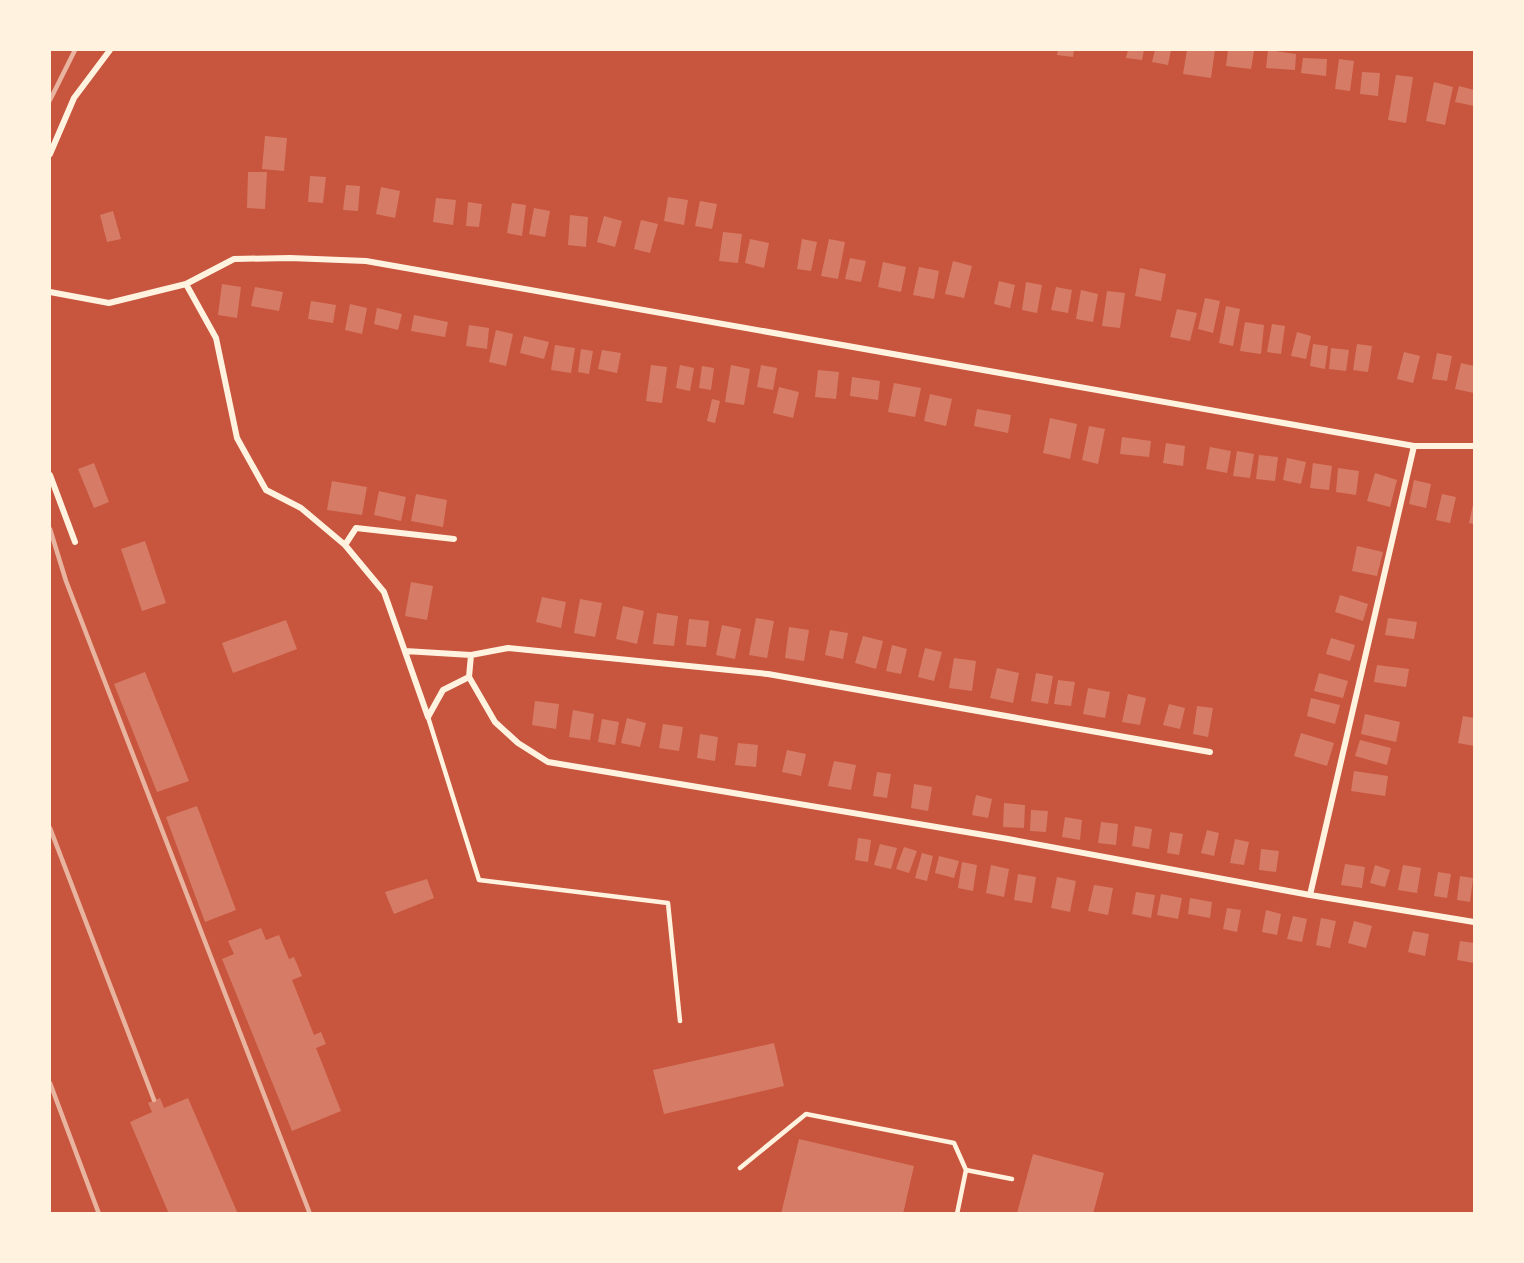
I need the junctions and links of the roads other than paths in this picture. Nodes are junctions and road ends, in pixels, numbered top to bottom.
1 (111, 50) edge
2 (50, 154) edge
3 (186, 284) junction
4 (50, 292) edge
5 (1414, 446) junction
6 (1474, 446) edge
7 (50, 475) edge
8 (453, 539) dead end
9 (75, 542) dead end
10 (345, 545) junction
11 (405, 651) junction
12 (471, 655) junction
13 (469, 677) junction
14 (428, 717) junction
15 (1210, 752) dead end
16 (1310, 895) junction
17 (1474, 922) edge
18 (680, 1021) dead end
19 (740, 1168) dead end
20 (966, 1170) junction
21 (1012, 1179) dead end
22 (957, 1214) edge

1 - 2 street
3 - 4 street
3 - 5 street
3 - 10 street
5 - 6 street
5 - 16 street
7 - 9 street
8 - 10 street
10 - 11 street
11 - 12 street
11 - 14 street
12 - 13 street
12 - 15 street
13 - 14 street
13 - 16 street
14 - 18 lane
16 - 17 street
19 - 20 lane
20 - 21 lane
20 - 22 lane

